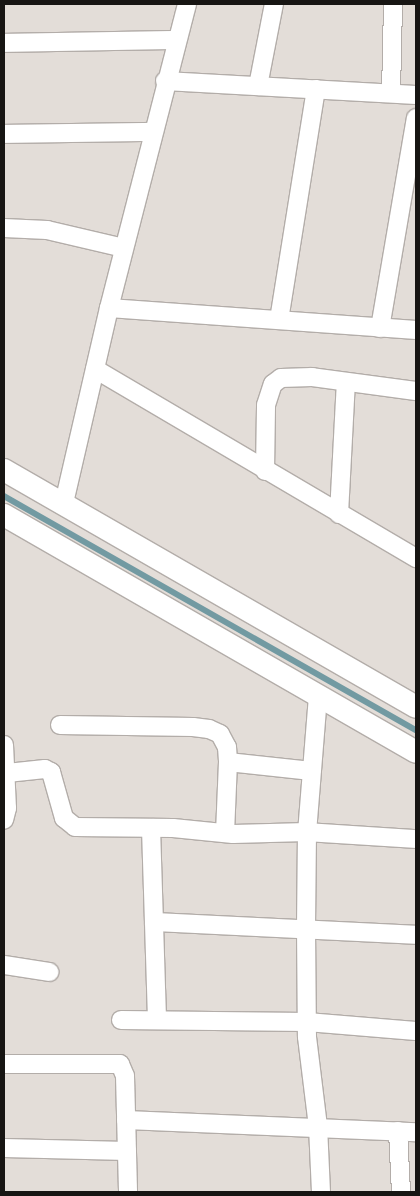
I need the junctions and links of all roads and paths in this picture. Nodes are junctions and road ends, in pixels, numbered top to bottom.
1 (187, 4) edge
2 (274, 4) edge
3 (393, 4) edge
4 (177, 40) junction
5 (4, 42) edge
6 (165, 81) junction
7 (258, 86) junction
8 (316, 89) junction
9 (391, 93) junction
10 (416, 95) edge
11 (416, 118) edge
12 (152, 132) junction
13 (4, 134) edge
14 (4, 228) edge
15 (124, 248) junction
16 (109, 308) junction
17 (279, 320) junction
18 (380, 328) junction
19 (416, 330) edge
20 (95, 369) junction
21 (346, 382) junction
22 (416, 391) edge
23 (4, 470) edge
24 (265, 470) junction
25 (64, 503) junction
26 (339, 514) junction
27 (4, 515) edge
28 (416, 558) edge
29 (318, 696) junction
30 (416, 707) edge
31 (60, 725) dead end
32 (4, 745) edge
33 (416, 752) edge
34 (228, 762) junction
35 (312, 771) junction
36 (6, 773) junction
37 (4, 820) edge
38 (151, 828) junction
39 (307, 832) junction
40 (225, 833) junction
41 (416, 839) edge
42 (154, 922) junction
43 (306, 928) junction
44 (416, 935) edge
45 (4, 965) edge
46 (49, 972) dead end
47 (121, 1020) dead end
48 (157, 1020) junction
49 (307, 1022) junction
50 (416, 1031) edge
51 (4, 1064) edge
52 (126, 1120) junction
53 (318, 1126) junction
54 (398, 1131) junction
55 (416, 1132) edge
56 (4, 1148) edge
57 (127, 1151) junction
58 (128, 1192) edge
59 (321, 1192) edge
60 (401, 1192) edge

1 - 4 street
2 - 7 street
3 - 9 street
4 - 5 street
4 - 6 street
6 - 7 street
6 - 12 street
7 - 8 street
8 - 9 street
8 - 17 street
9 - 10 street
11 - 18 street
12 - 13 street
12 - 15 street
14 - 15 street
15 - 16 street
16 - 17 street
16 - 20 street
17 - 18 street
18 - 19 street
20 - 24 street
20 - 25 street
21 - 22 street
21 - 24 street
21 - 26 street
23 - 25 street
24 - 26 street
25 - 30 street
26 - 28 street
27 - 29 street
29 - 33 street
29 - 35 street
31 - 34 street
32 - 36 street
34 - 35 street
34 - 40 street
35 - 39 street
36 - 37 street
36 - 38 street
38 - 40 street
38 - 42 street
39 - 40 street
39 - 41 street
39 - 43 street
42 - 43 street
42 - 48 street
43 - 44 street
43 - 49 street
45 - 46 street
47 - 48 street
48 - 49 street
49 - 50 street
49 - 53 street
51 - 52 street
52 - 53 street
52 - 57 street
53 - 54 street
53 - 59 street
54 - 55 street
54 - 60 street
56 - 57 street
57 - 58 street

